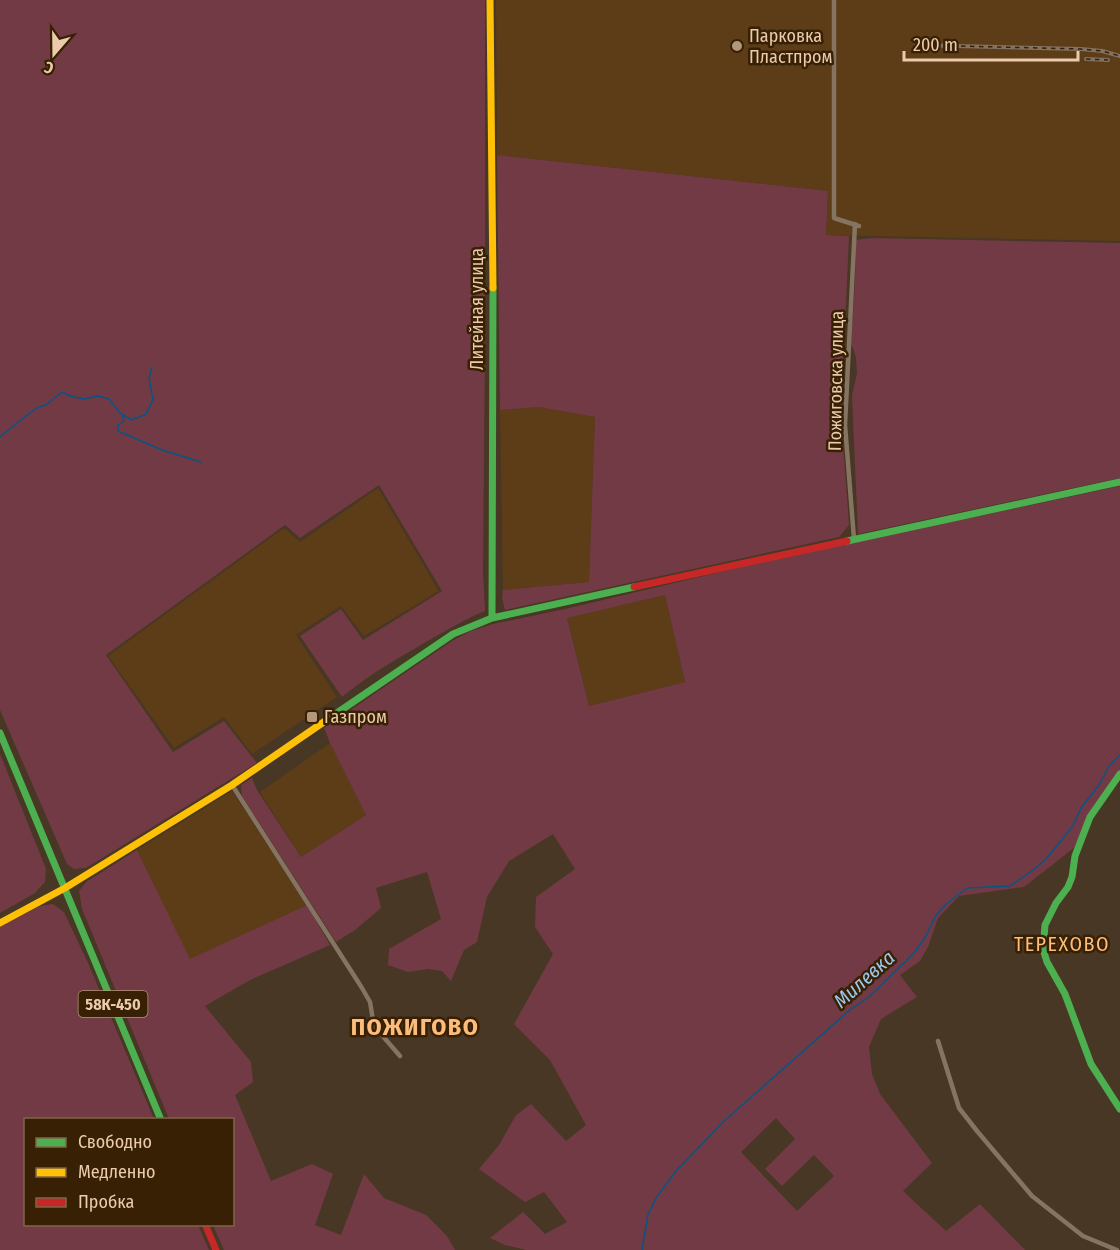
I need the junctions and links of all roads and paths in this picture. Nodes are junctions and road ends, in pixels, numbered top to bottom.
1 (490, 0) edge
2 (834, 0) edge
3 (1120, 482) edge
4 (854, 539) junction
5 (492, 618) junction
6 (0, 733) edge
7 (1120, 774) edge
8 (232, 785) junction
9 (65, 888) junction
10 (0, 923) edge
11 (938, 1041) dead end
12 (400, 1056) dead end
13 (1120, 1109) edge
14 (161, 1118) edge
15 (206, 1226) edge
16 (216, 1250) edge
17 (1117, 1250) edge

1 - 5 main road, Литейная улица
2 - 4 street, Пожиговска улица
3 - 4 main road
4 - 5 main road
5 - 8 main road
6 - 9 main road, 58К-450
7 - 13 main road
8 - 9 main road
8 - 12 street
9 - 10 main road
9 - 14 main road, 58К-450
11 - 17 street
15 - 16 main road

